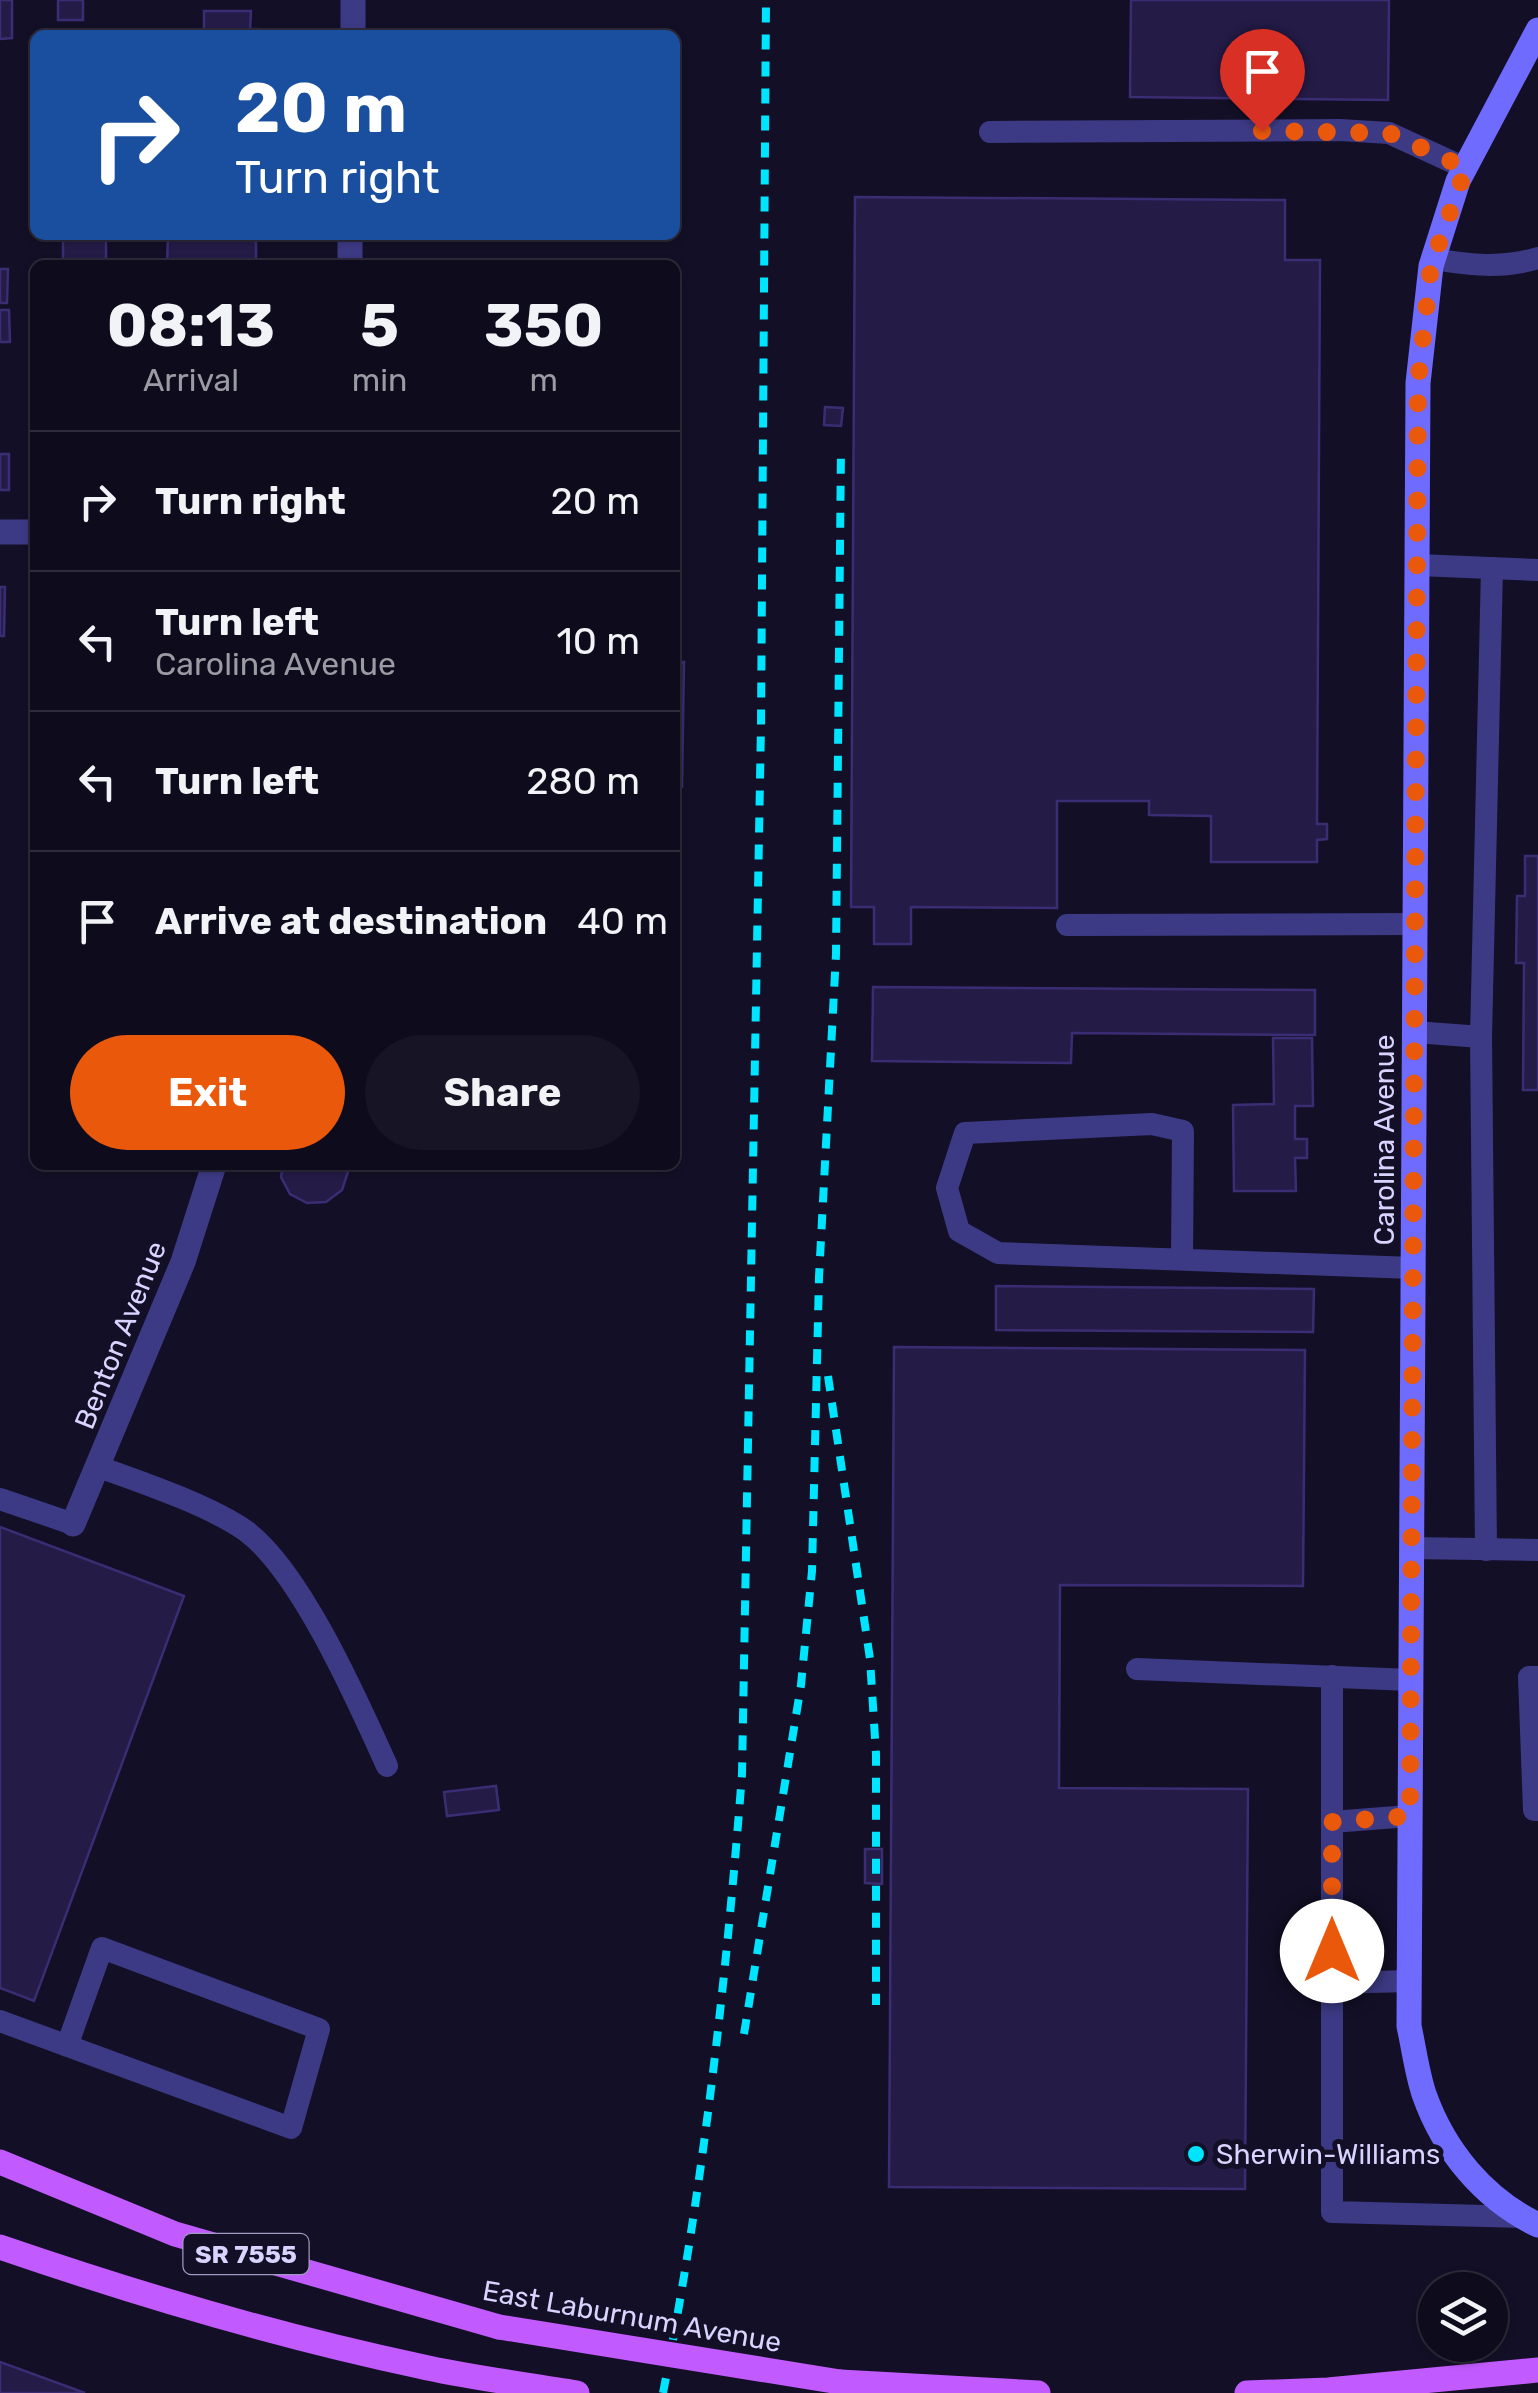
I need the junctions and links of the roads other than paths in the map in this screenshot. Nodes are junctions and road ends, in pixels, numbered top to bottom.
1 (353, 0) edge
2 (353, 30) edge
3 (1538, 30) edge
4 (990, 132) dead end
5 (1466, 168) junction
6 (1538, 258) edge
7 (1433, 259) junction
8 (0, 532) edge
9 (30, 532) edge
10 (1418, 565) junction
11 (1492, 568) junction
12 (1538, 570) edge
13 (1416, 924) junction
14 (1067, 926) dead end
15 (1415, 1032) junction
16 (1481, 1037) junction
17 (212, 1170) edge
18 (1182, 1259) junction
19 (1414, 1268) junction
20 (99, 1467) junction
21 (0, 1499) edge
22 (73, 1524) joint
23 (1411, 1548) junction
24 (1486, 1550) junction
25 (1538, 1550) edge
26 (1137, 1669) dead end
27 (1332, 1676) junction
28 (1538, 1677) edge
29 (1410, 1680) junction
30 (1535, 1752) edge
31 (387, 1766) dead end
32 (1538, 1810) edge
33 (1410, 1816) junction
34 (1332, 1822) junction
35 (1409, 1981) junction
36 (1332, 1983) junction
37 (0, 2021) edge
38 (68, 2046) junction
39 (0, 2162) edge
40 (1531, 2221) edge
41 (0, 2247) edge
42 (1538, 2370) edge
43 (577, 2393) edge
44 (1038, 2393) edge
45 (1246, 2393) edge

1 - 2 street
3 - 5 street, Carolina Avenue
4 - 5 lane
5 - 7 street, Carolina Avenue
6 - 7 lane
7 - 10 street, Carolina Avenue
8 - 9 street
10 - 11 lane
10 - 13 street, Carolina Avenue
11 - 12 lane
11 - 16 lane
13 - 14 lane
13 - 15 street, Carolina Avenue
15 - 16 lane
15 - 19 street, Carolina Avenue
16 - 24 lane
17 - 20 street, Benton Avenue
18 - 18 lane
18 - 19 lane
19 - 23 street, Carolina Avenue
20 - 22 street, Benton Avenue
20 - 31 lane
21 - 22 lane
23 - 24 lane
23 - 29 street, Carolina Avenue
24 - 25 lane
26 - 27 lane
27 - 29 lane
27 - 34 lane
28 - 30 lane
29 - 33 street, Carolina Avenue
30 - 32 lane
33 - 34 lane
33 - 35 street, Carolina Avenue
34 - 36 lane
35 - 36 lane
35 - 40 street, Carolina Avenue
36 - 40 lane
37 - 38 lane
38 - 38 lane
39 - 44 main road, East Laburnum Avenue / SR 7555, bridge
41 - 43 main road, SR 7555
42 - 45 main road

